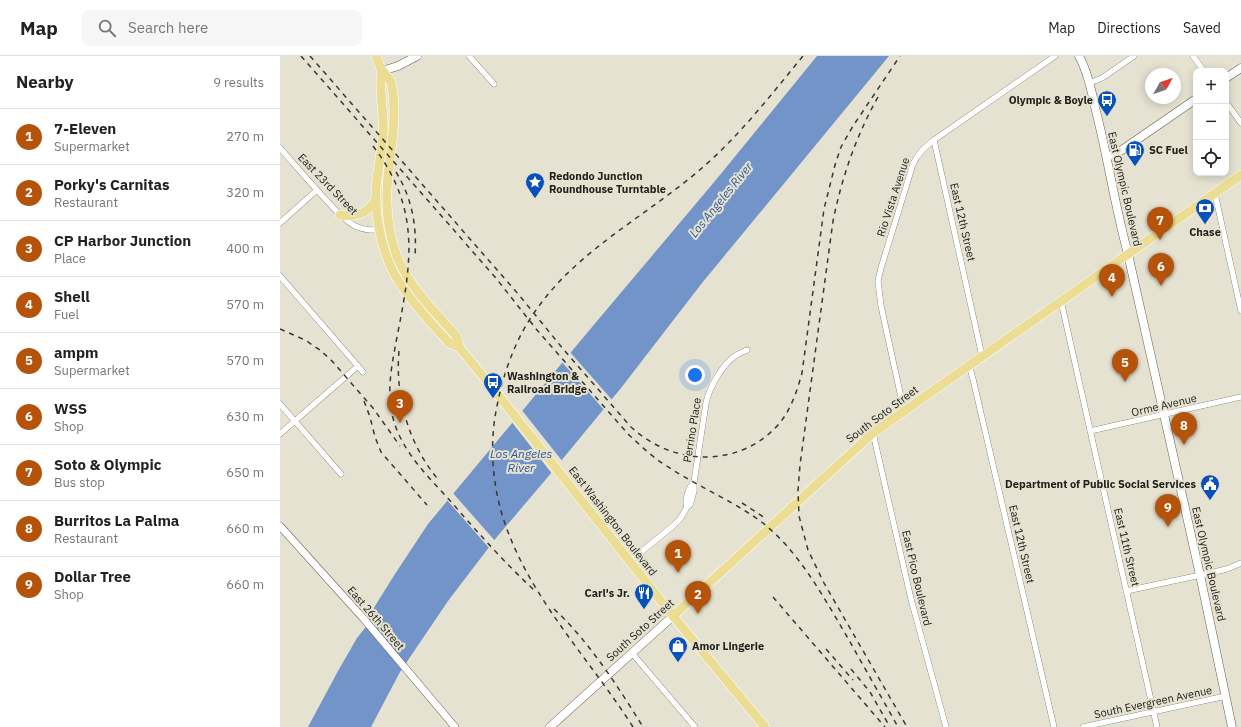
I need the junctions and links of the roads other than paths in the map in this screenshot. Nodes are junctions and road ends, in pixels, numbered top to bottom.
1 (376, 56) edge
2 (417, 56) edge
3 (469, 56) edge
4 (1055, 56) edge
5 (1079, 56) edge
6 (1134, 56) edge
7 (1194, 56) edge
8 (1202, 68) edge
9 (1241, 68) edge
10 (382, 71) junction
11 (1229, 76) edge
12 (1089, 83) junction
13 (494, 84) dead end
14 (1193, 101) edge
15 (1227, 104) edge
16 (1241, 123) edge
17 (934, 140) junction
18 (280, 148) edge
19 (1107, 156) junction
20 (1241, 175) edge
21 (317, 190) junction
22 (1215, 194) junction
23 (376, 196) junction
24 (340, 215) junction
25 (280, 222) edge
26 (384, 229) junction
27 (1128, 254) junction
28 (280, 276) edge
29 (1061, 301) junction
30 (1241, 310) edge
31 (746, 350) dead end
32 (982, 356) junction
33 (969, 365) junction
34 (358, 366) junction
35 (363, 372) dead end
36 (1241, 397) edge
37 (280, 404) edge
38 (904, 412) junction
39 (1164, 415) junction
40 (295, 421) junction
41 (1090, 431) junction
42 (873, 433) junction
43 (280, 434) edge
44 (341, 474) dead end
45 (280, 526) edge
46 (630, 561) junction
47 (1241, 563) edge
48 (1200, 575) junction
49 (1126, 591) junction
50 (673, 616) junction
51 (632, 653) junction
52 (1226, 696) junction
53 (1153, 712) junction
54 (455, 727) edge
55 (550, 727) edge
56 (695, 727) edge
57 (765, 727) edge
58 (946, 727) edge
59 (1054, 727) edge
60 (1083, 727) edge
61 (1156, 727) edge
62 (1232, 727) edge

1 - 10 main road, East Washington Boulevard
2 - 10 main road
3 - 13 street
4 - 17 street, Rio Vista Avenue
5 - 12 main road, East Olympic Boulevard
6 - 12 street
7 - 8 street
9 - 11 main road
10 - 23 main road, East Washington Boulevard
10 - 26 main road, East Washington Boulevard
12 - 19 main road, East Olympic Boulevard
14 - 19 main road
15 - 16 street
17 - 32 street, East 12th Street
17 - 38 street, Rio Vista Avenue
18 - 21 street, East 23rd Street
19 - 27 main road, East Olympic Boulevard
20 - 22 main road, South Soto Street
21 - 24 street, East 23rd Street
21 - 25 street
22 - 27 main road, South Soto Street
22 - 30 street
23 - 24 main road
23 - 26 main road, East Washington Boulevard
24 - 26 street, East 23rd Street
26 - 46 main road, East Washington Boulevard
27 - 29 main road, South Soto Street
27 - 39 main road, East Olympic Boulevard
28 - 34 street
29 - 32 main road, South Soto Street
29 - 41 street, East 11th Street
31 - 46 street, Perrino Place
32 - 33 main road, South Soto Street
33 - 38 main road, South Soto Street
33 - 59 street, East 12th Street
34 - 35 street
34 - 40 street
36 - 39 street, Orme Avenue
37 - 40 street
38 - 42 main road, South Soto Street
39 - 41 street, Orme Avenue
39 - 48 main road, East Olympic Boulevard
40 - 43 street
40 - 44 street
41 - 49 street, East 11th Street
42 - 50 main road, South Soto Street
42 - 58 street, East Pico Boulevard
45 - 54 street, East 26th Street
46 - 50 main road, East Washington Boulevard
47 - 48 street
48 - 49 street
48 - 52 main road, East Olympic Boulevard
49 - 53 street, East 11th Street
50 - 51 main road, South Soto Street
50 - 57 main road, East Washington Boulevard
51 - 55 main road, South Soto Street
51 - 56 street
52 - 53 street, South Evergreen Avenue
52 - 62 main road, East Olympic Boulevard
53 - 60 street, South Evergreen Avenue
53 - 61 street, East 11th Street

